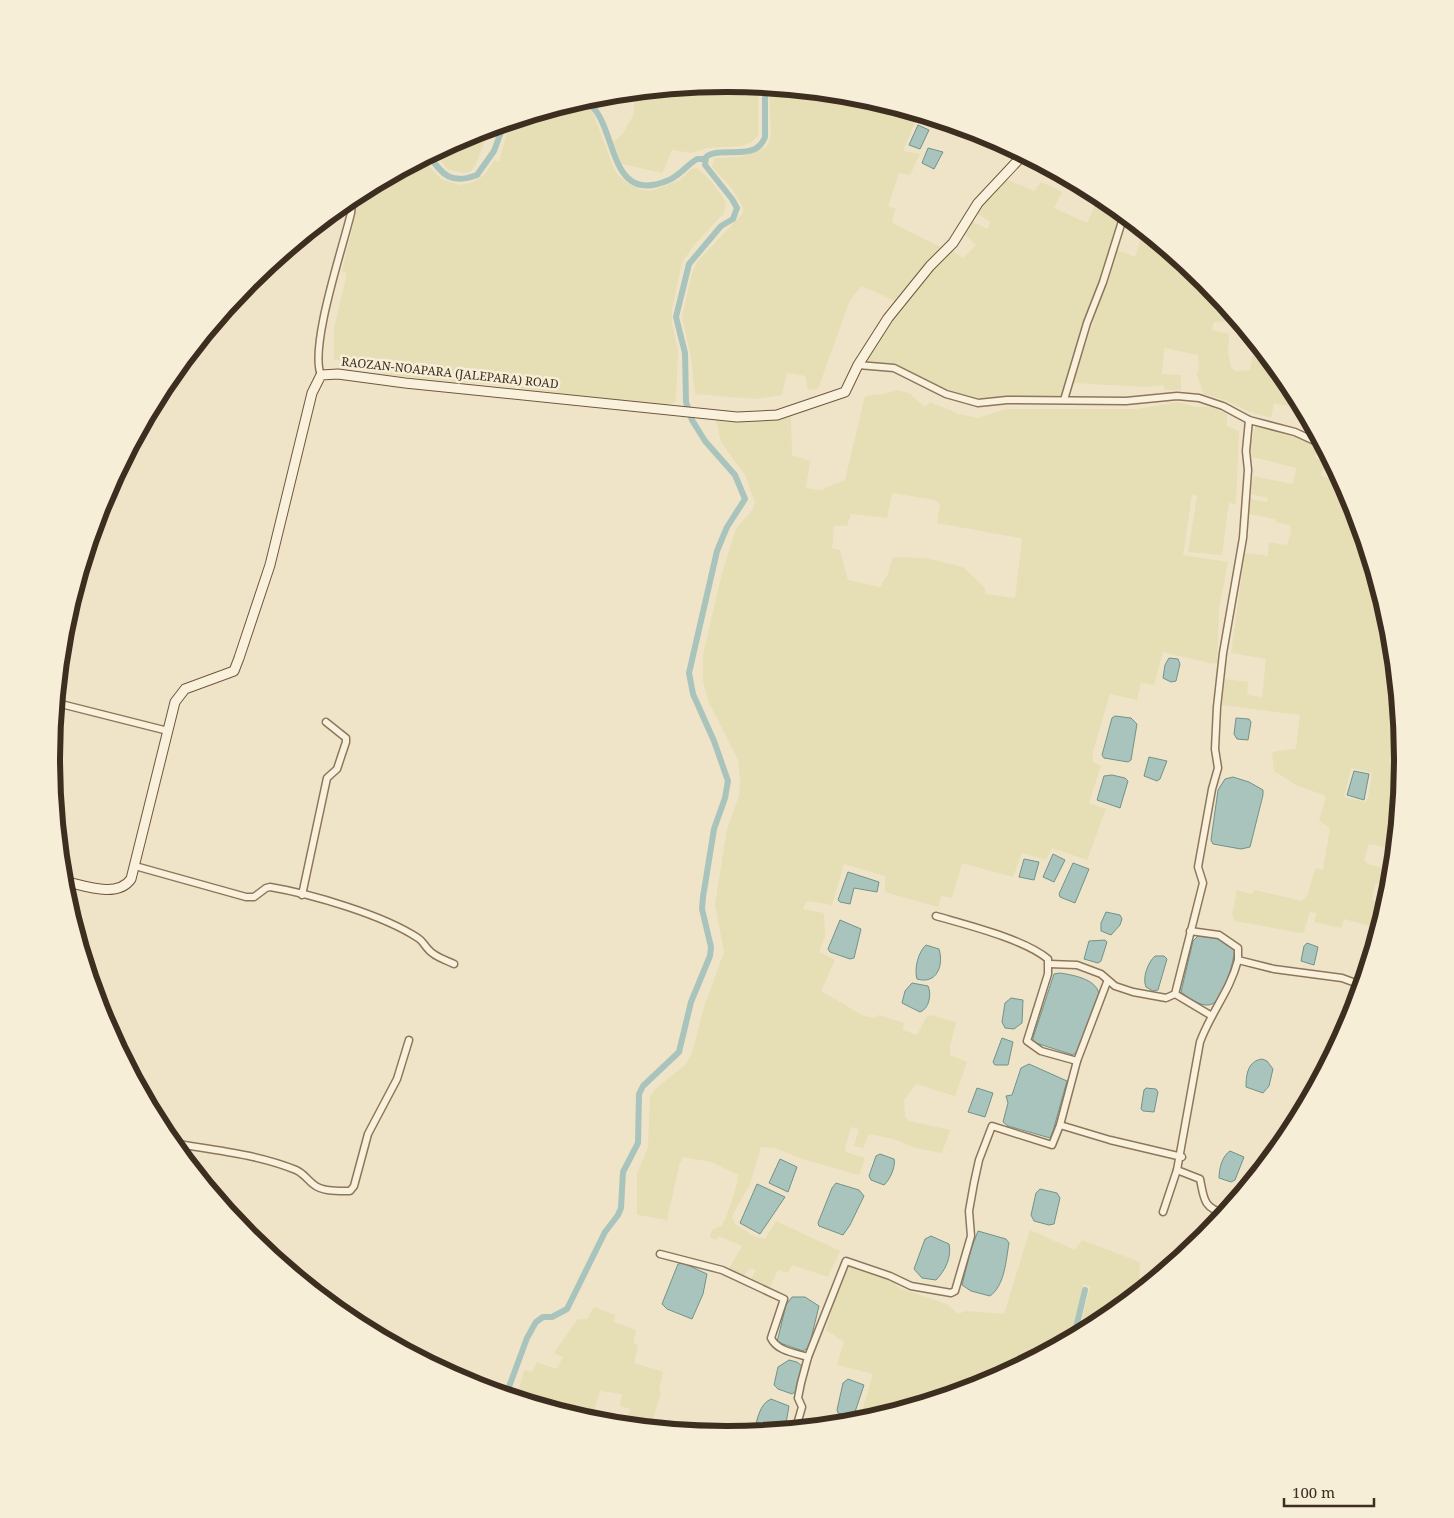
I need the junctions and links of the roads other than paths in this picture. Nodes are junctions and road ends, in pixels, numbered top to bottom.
1 (1019, 160) edge
2 (352, 207) edge
3 (1122, 222) edge
4 (858, 365) junction
5 (321, 375) junction
6 (1064, 400) junction
7 (1249, 420) junction
8 (1312, 440) edge
9 (62, 704) edge
10 (326, 722) dead end
11 (168, 731) junction
12 (136, 866) junction
13 (72, 883) edge
14 (302, 895) junction
15 (936, 916) dead end
16 (1190, 931) junction
17 (1238, 960) junction
18 (454, 964) dead end
19 (1049, 964) junction
20 (1107, 982) junction
21 (1355, 983) edge
22 (1175, 994) junction
23 (1212, 1016) junction
24 (409, 1040) dead end
25 (1077, 1061) junction
26 (1060, 1125) junction
27 (183, 1145) edge
28 (1180, 1157) junction
29 (1177, 1170) junction
30 (1217, 1211) edge
31 (1163, 1212) dead end
32 (660, 1254) dead end
33 (808, 1357) junction
34 (798, 1422) edge

1 - 4 main road, RAOZAN-NOAPARA (JALEPARA) ROAD
2 - 5 street
3 - 6 street
4 - 5 main road, RAOZAN-NOAPARA (JALEPARA) ROAD
4 - 6 street
5 - 11 main road
6 - 7 street
7 - 8 street
7 - 16 street
9 - 11 street
10 - 14 street
11 - 12 main road
12 - 13 main road
12 - 14 street
14 - 18 street
15 - 19 street
16 - 17 street
16 - 22 street
17 - 21 street
17 - 23 street
19 - 20 street
19 - 25 street
20 - 22 street
20 - 25 street
22 - 23 street
23 - 28 street
24 - 27 street
25 - 26 street
26 - 28 street
26 - 33 street
28 - 29 street
29 - 30 street
29 - 31 street
32 - 33 street
33 - 34 street

